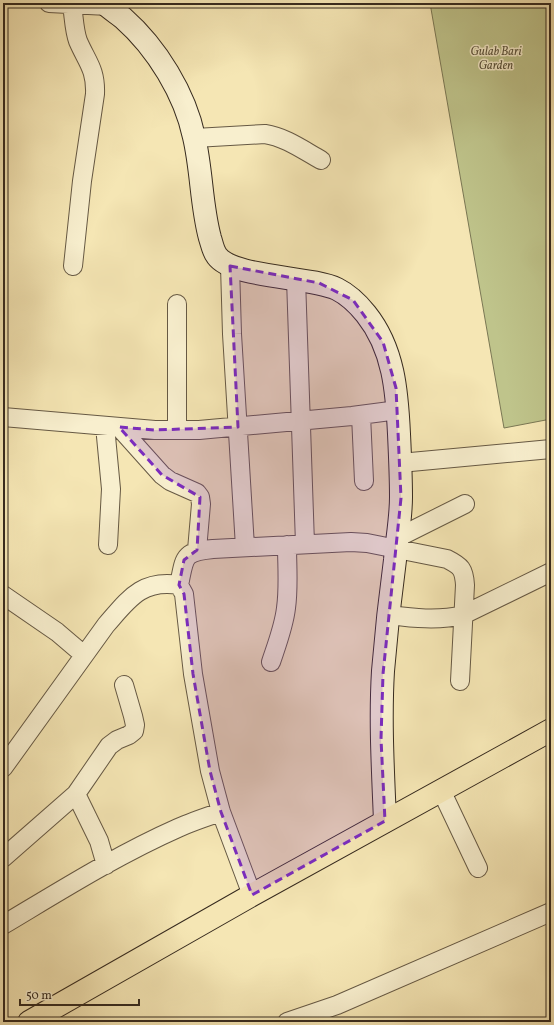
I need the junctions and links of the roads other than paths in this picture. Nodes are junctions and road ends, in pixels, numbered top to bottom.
1 (49, 3) edge
2 (72, 4) junction
3 (106, 5) edge
4 (195, 138) junction
5 (321, 160) dead end
6 (74, 266) dead end
7 (230, 266) junction
8 (296, 279) junction
9 (177, 304) dead end
10 (398, 410) junction
11 (361, 415) junction
12 (3, 417) edge
13 (301, 421) junction
14 (112, 427) junction
15 (238, 427) junction
16 (177, 430) junction
17 (551, 449) edge
18 (400, 463) junction
19 (364, 481) dead end
20 (466, 504) dead end
21 (397, 543) junction
22 (305, 544) junction
23 (108, 545) dead end
24 (287, 545) junction
25 (245, 547) junction
26 (197, 550) junction
27 (551, 572) edge
28 (178, 584) junction
29 (3, 595) edge
30 (388, 615) junction
31 (463, 615) junction
32 (84, 655) junction
33 (271, 662) dead end
34 (460, 681) dead end
35 (124, 685) dead end
36 (551, 730) edge
37 (3, 768) edge
38 (441, 790) junction
39 (76, 794) junction
40 (220, 812) junction
41 (385, 821) junction
42 (3, 858) edge
43 (106, 865) junction
44 (478, 868) dead end
45 (252, 895) junction
46 (551, 912) edge
47 (3, 925) edge
48 (313, 1018) edge
49 (29, 1022) edge
50 (287, 1022) edge

1 - 2 street
2 - 3 street
2 - 6 street
3 - 4 street
4 - 5 street
4 - 7 street
7 - 8 street
7 - 15 street
8 - 10 street
8 - 13 street
9 - 16 street
10 - 11 street
10 - 18 street
11 - 13 street
11 - 19 street
12 - 14 street
13 - 15 street
13 - 22 street
14 - 16 street
14 - 23 street
14 - 26 street
15 - 16 street
15 - 25 street
17 - 18 street
18 - 21 street
20 - 21 street
21 - 22 street
21 - 30 street
21 - 31 street
22 - 24 street
24 - 25 street
24 - 33 street
25 - 26 street
26 - 28 street
27 - 31 street
28 - 32 street
28 - 40 street
29 - 32 street
30 - 31 street
30 - 41 street
31 - 34 street
32 - 37 street
35 - 39 street
36 - 38 main road
38 - 41 main road
38 - 44 street
39 - 42 street
39 - 43 street
40 - 43 street
40 - 45 street
41 - 45 main road
43 - 47 street
45 - 49 main road
46 - 48 street
48 - 50 street

